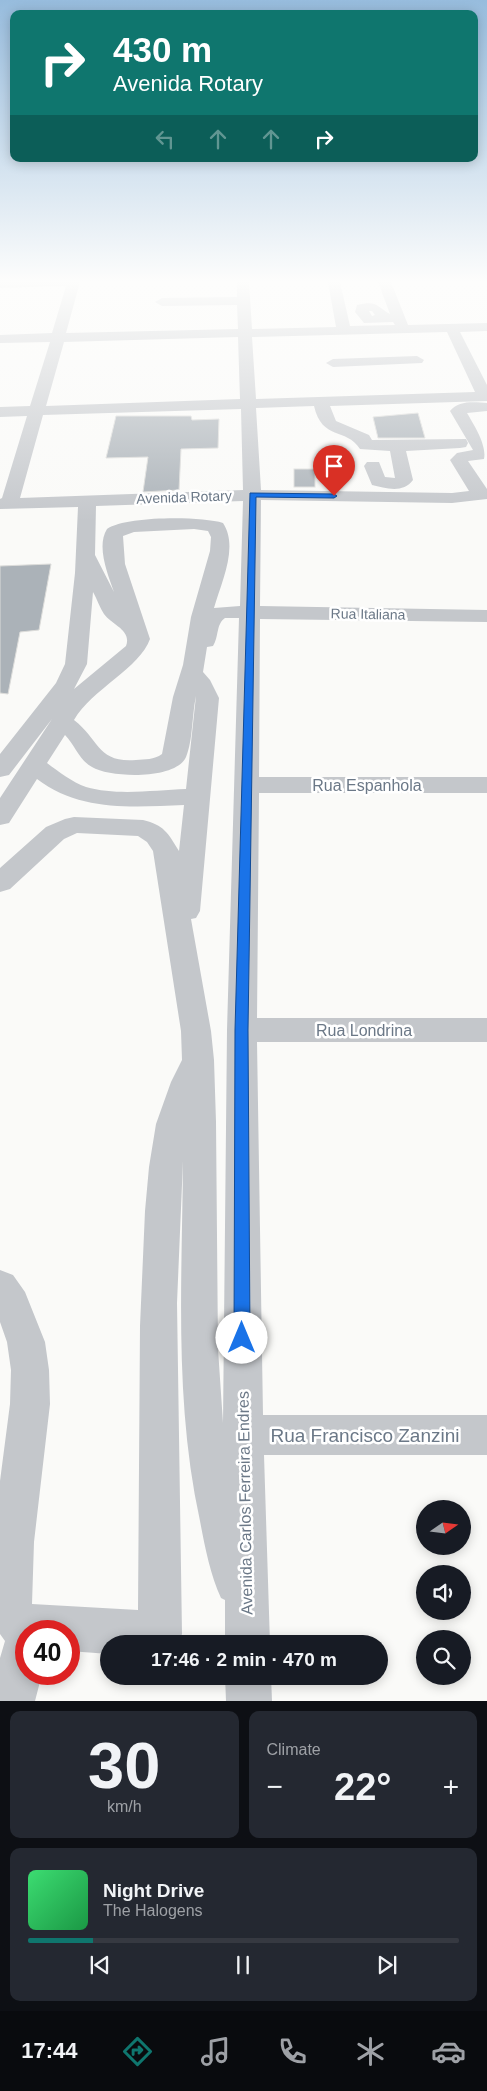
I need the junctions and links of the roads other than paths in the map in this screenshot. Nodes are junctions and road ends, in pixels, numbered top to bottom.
1 (49, 361) edge
2 (248, 361) edge
3 (379, 361) edge
4 (467, 361) edge
5 (334, 363) joint
6 (486, 399) edge
7 (341, 401) junction
8 (321, 402) junction
9 (250, 405) junction
10 (35, 410) junction
11 (0, 412) edge
12 (487, 418) edge
13 (463, 419) junction
14 (460, 443) dead end
15 (397, 446) junction
16 (373, 466) dead end
17 (483, 490) edge
18 (252, 495) junction
19 (87, 500) junction
20 (5, 504) edge
21 (85, 554) junction
22 (248, 612) junction
23 (82, 614) junction
24 (487, 616) edge
25 (136, 632) junction
26 (76, 664) junction
27 (194, 665) junction
28 (62, 721) junction
29 (17, 754) edge
30 (0, 770) edge
31 (487, 784) edge
32 (246, 785) junction
33 (197, 797) junction
34 (0, 817) edge
35 (0, 883) edge
36 (182, 954) junction
37 (242, 1030) junction
38 (487, 1030) edge
39 (198, 1060) junction
40 (0, 1287) edge
41 (244, 1435) junction
42 (487, 1435) edge
43 (16, 1620) edge
44 (247, 1634) edge
45 (80, 1635) edge
46 (16, 1685) edge
47 (248, 1685) edge
48 (12, 1701) edge
49 (249, 1701) edge

1 - 10 street
2 - 9 street, Avenida Carlos Ferreira Endres
3 - 5 street
4 - 6 street
5 - 7 street
6 - 7 street
6 - 13 street
7 - 8 street
8 - 9 street
8 - 15 street
9 - 10 street
9 - 18 street, Avenida Carlos Ferreira Endres
10 - 11 street
10 - 20 street
12 - 13 street
13 - 17 street
14 - 15 street
15 - 16 street
17 - 18 street, Avenida Rotary
18 - 19 street, Avenida Rotary
18 - 22 street, Avenida Carlos Ferreira Endres
19 - 20 street, Avenida Rotary
19 - 21 street
21 - 23 street
21 - 25 street
22 - 24 street, Rua Italiana
22 - 27 street, Rua Italiana
22 - 32 street, Avenida Carlos Ferreira Endres
23 - 26 street
23 - 26 street
25 - 27 street
25 - 28 street
26 - 29 street
27 - 28 street
27 - 33 street
28 - 29 street
29 - 30 street
29 - 33 street
29 - 34 street
31 - 32 street, Rua Espanhola
32 - 37 street, Avenida Carlos Ferreira Endres
33 - 36 street
35 - 36 street
36 - 39 street
37 - 38 street, Rua Londrina
37 - 41 street, Avenida Carlos Ferreira Endres
39 - 44 street
39 - 45 street
40 - 43 street
41 - 42 street, Rua Francisco Zanzini
41 - 44 street, Avenida Carlos Ferreira Endres
46 - 48 street
47 - 49 street

